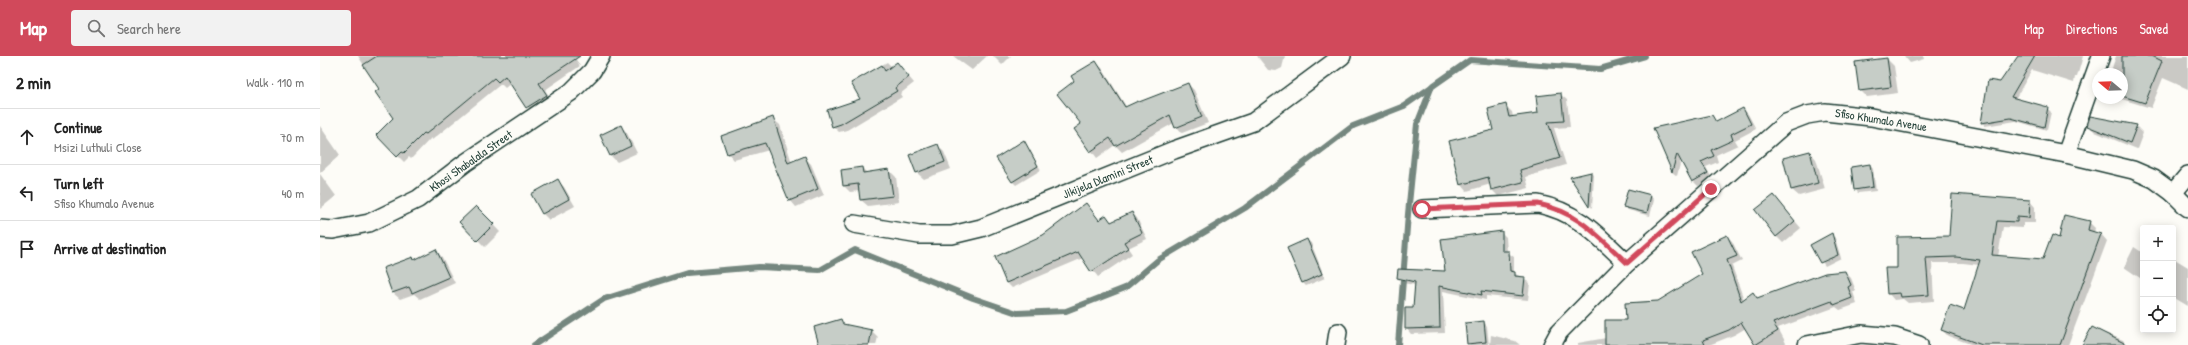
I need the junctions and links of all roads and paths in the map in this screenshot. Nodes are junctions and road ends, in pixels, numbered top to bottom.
1 (601, 56) edge
2 (1342, 56) edge
3 (2101, 56) edge
4 (2066, 154) junction
5 (2188, 175) edge
6 (2173, 193) junction
7 (2188, 208) edge
8 (1422, 209) dead end
9 (854, 224) dead end
10 (320, 229) edge
11 (1627, 263) junction
12 (1552, 345) edge
13 (1807, 345) edge
14 (1919, 345) edge

1 - 10 street, Khosi Shabalala Street
2 - 9 street, Jikijela Dlamini Street
3 - 4 street
4 - 6 street, Sfiso Khumalo Avenue
4 - 11 street, Sfiso Khumalo Avenue
5 - 6 street
6 - 7 street, Sfiso Khumalo Avenue
8 - 11 street
11 - 12 street, Sfiso Khumalo Avenue
13 - 14 street

